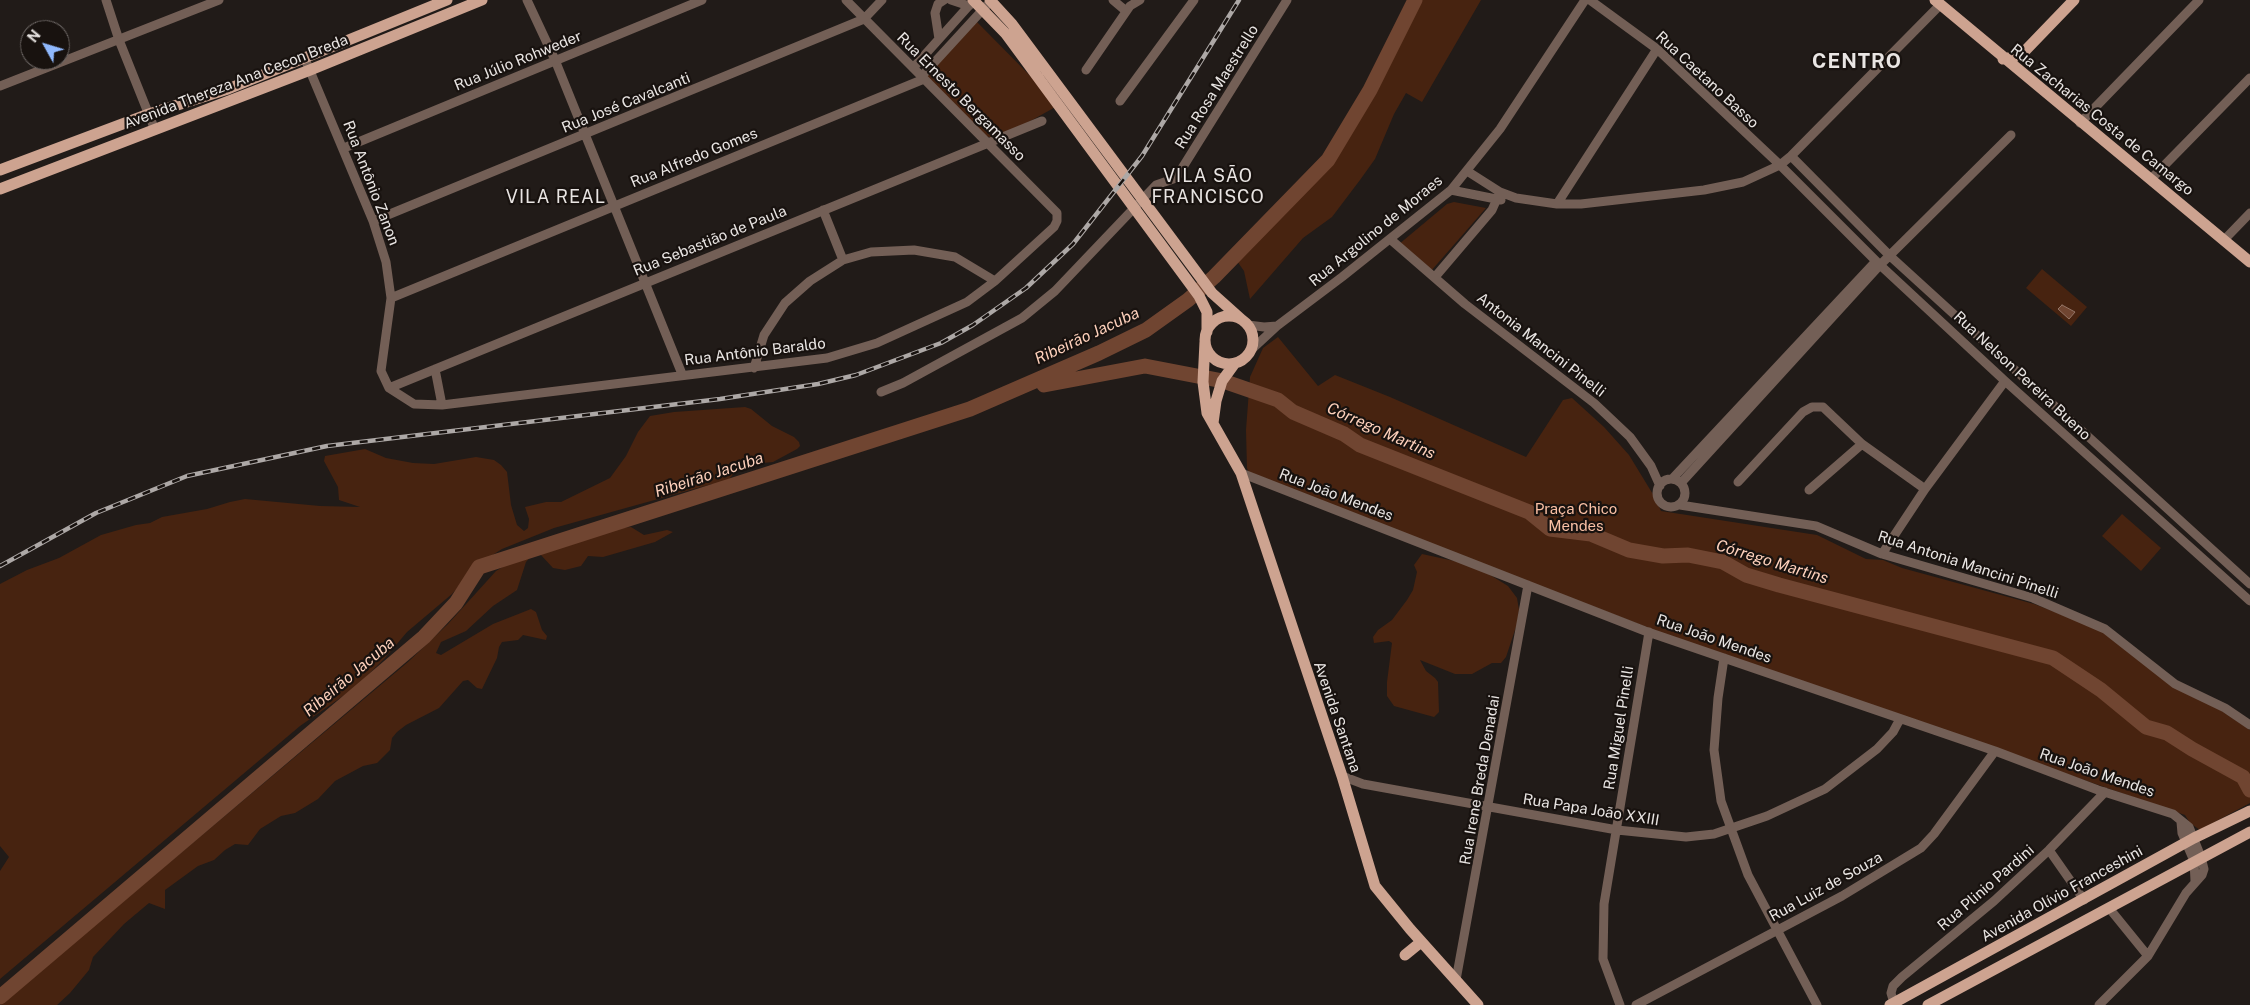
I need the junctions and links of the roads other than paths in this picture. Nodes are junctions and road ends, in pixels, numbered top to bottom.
1 (106, 0) edge
2 (219, 0) edge
3 (447, 0) edge
4 (482, 0) edge
5 (527, 0) edge
6 (702, 0) edge
7 (846, 0) edge
8 (882, 0) edge
9 (944, 0) edge
10 (951, 0) edge
11 (1113, 0) edge
12 (1140, 0) edge
13 (1194, 0) edge
14 (1287, 0) edge
15 (1585, 0) edge
16 (1590, 0) edge
17 (2074, 0) edge
18 (2199, 0) edge
19 (973, 2) edge
20 (1940, 2) edge
21 (988, 4) edge
22 (1129, 6) edge
23 (864, 19) junction
24 (939, 39) junction
25 (120, 40) junction
26 (1657, 49) junction
27 (2020, 56) junction
28 (305, 59) junction
29 (2004, 59) junction
30 (555, 60) junction
31 (912, 68) junction
32 (310, 70) junction
33 (1086, 70) dead end
34 (2024, 76) junction
35 (922, 78) junction
36 (2250, 78) edge
37 (0, 86) edge
38 (1120, 101) dead end
39 (149, 114) junction
40 (1042, 120) dead end
41 (2080, 123) junction
42 (156, 130) junction
43 (584, 135) junction
44 (2011, 136) dead end
45 (1093, 142) junction
46 (987, 143) junction
47 (344, 148) junction
48 (1791, 156) junction
49 (1780, 165) junction
50 (0, 170) edge
51 (1467, 171) junction
52 (2151, 179) junction
53 (0, 189) edge
54 (1451, 190) junction
55 (1499, 196) junction
56 (1557, 204) junction
57 (614, 206) junction
58 (823, 210) junction
59 (1057, 213) joint
60 (2250, 213) edge
61 (373, 221) junction
62 (1390, 239) junction
63 (2224, 240) junction
64 (1890, 256) junction
65 (844, 260) junction
66 (2250, 262) edge
67 (1878, 263) junction
68 (1435, 277) junction
69 (995, 281) junction
70 (646, 282) junction
71 (391, 298) junction
72 (1244, 322) junction
73 (1277, 326) junction
74 (1206, 337) junction
75 (1250, 351) junction
76 (1236, 363) junction
77 (754, 368) junction
78 (435, 369) junction
79 (682, 374) junction
80 (2005, 381) junction
81 (390, 388) junction
82 (881, 392) dead end
83 (442, 405) junction
84 (1213, 423) junction
85 (1862, 444) junction
86 (1240, 473) junction
87 (1677, 481) junction
88 (1738, 482) dead end
89 (1660, 486) junction
90 (1925, 489) junction
91 (1809, 490) dead end
92 (1680, 504) junction
93 (1882, 554) junction
94 (2250, 584) edge
95 (1528, 585) junction
96 (2250, 601) edge
97 (1649, 632) junction
98 (1724, 658) junction
99 (1900, 719) junction
100 (2250, 725) edge
101 (1995, 751) junction
102 (1342, 776) junction
103 (1363, 784) junction
104 (1346, 789) junction
105 (2105, 792) junction
106 (1490, 807) junction
107 (2247, 812) edge
108 (1617, 830) junction
109 (1732, 830) junction
110 (2250, 832) edge
111 (2190, 840) junction
112 (2049, 850) junction
113 (2198, 859) junction
114 (2084, 900) junction
115 (2109, 908) junction
116 (1776, 930) junction
117 (1421, 942) junction
118 (1405, 955) dead end
119 (2148, 956) junction
120 (1456, 980) junction
121 (1474, 1003) edge
122 (1892, 1004) edge
123 (1930, 1004) edge
124 (1620, 1005) edge
125 (1636, 1005) edge
126 (1817, 1005) edge
127 (2099, 1005) edge

1 - 25 street
2 - 25 street
3 - 28 main road, Avenida Thereza Ana Cecon Breda
4 - 32 main road, Avenida Thereza Ana Cecon Breda
5 - 30 street
6 - 30 street, Rua Júlio Rohweder
7 - 23 street, Rua Ernesto Bergamasso
8 - 23 street, Rua José Cavalcanti
9 - 24 street
10 - 19 street
11 - 22 street
12 - 22 street
13 - 38 street
14 - 82 street, Rua Rosa Maestrello
15 - 51 street, Rua Argolino de Moraes
16 - 26 street, Rua Caetano Basso
17 - 27 main road
18 - 41 street
19 - 21 main road, Avenida Santana
19 - 24 street
20 - 29 main road, Rua Zacharias Costa de Camargo
20 - 48 street
21 - 35 street
21 - 45 main road, Avenida Santana
22 - 33 street
23 - 31 street, Rua Ernesto Bergamasso
23 - 43 street, Rua José Cavalcanti
24 - 31 street
25 - 37 street
25 - 39 street
26 - 49 street, Rua Caetano Basso
26 - 56 street
27 - 29 main road
27 - 34 main road
28 - 32 street, Rua Antônio Zanon
28 - 39 main road, Avenida Thereza Ana Cecon Breda
29 - 34 main road, Rua Zacharias Costa de Camargo
30 - 43 street
30 - 47 street, Rua Júlio Rohweder
31 - 35 street, Rua Ernesto Bergamasso
32 - 42 main road, Avenida Thereza Ana Cecon Breda
32 - 47 street, Rua Antônio Zanon
34 - 41 main road, Rua Zacharias Costa de Camargo
35 - 46 street, Rua Ernesto Bergamasso
35 - 57 street, Rua Alfredo Gomes
36 - 52 street
39 - 42 street
39 - 50 main road, Avenida Thereza Ana Cecon Breda
40 - 46 street, Rua Sebastião de Paula
41 - 52 main road, Rua Zacharias Costa de Camargo
42 - 53 main road, Avenida Thereza Ana Cecon Breda
43 - 57 street
43 - 61 street, Rua José Cavalcanti
44 - 64 street
45 - 72 main road, Avenida Santana
45 - 74 main road, Avenida Santana
46 - 58 street, Rua Sebastião de Paula
46 - 59 street, Rua Ernesto Bergamasso
47 - 61 street, Rua Antônio Zanon
48 - 49 street
48 - 64 street, Rua Nelson Pereira Bueno
49 - 56 street
49 - 67 street, Rua Nelson Pereira Bueno
51 - 54 street, Rua Argolino de Moraes
51 - 55 street
52 - 63 main road, Rua Zacharias Costa de Camargo
54 - 55 street
54 - 62 street, Rua Argolino de Moraes
55 - 56 street
55 - 68 street
57 - 70 street
57 - 71 street, Rua Alfredo Gomes
58 - 65 street
58 - 70 street, Rua Sebastião de Paula
59 - 69 street, Rua Antônio Baraldo
60 - 63 street
61 - 71 street, Rua Antônio Zanon
62 - 68 street, Antonia Mancini Pinelli
62 - 73 street, Rua Argolino de Moraes
63 - 66 main road, Rua Zacharias Costa de Camargo
64 - 67 street
64 - 94 street, Rua Nelson Pereira Bueno
65 - 69 street
65 - 77 street
67 - 80 street, Rua Nelson Pereira Bueno
67 - 87 street
68 - 89 street, Antonia Mancini Pinelli
69 - 77 street, Rua Antônio Baraldo
70 - 78 street, Rua Sebastião de Paula
70 - 79 street
71 - 81 street, Rua Antônio Zanon
72 - 73 street
72 - 74 main road
72 - 75 main road
73 - 75 street, Rua Argolino de Moraes
74 - 76 main road
74 - 84 main road, Avenida Santana
75 - 76 main road
76 - 84 main road
77 - 79 street, Rua Antônio Baraldo
78 - 81 street, Rua Sebastião de Paula
78 - 83 street
79 - 83 street, Rua Antônio Baraldo
80 - 90 street
80 - 96 street, Rua Nelson Pereira Bueno
81 - 83 street, Rua Antônio Baraldo
84 - 86 main road, Avenida Santana
85 - 88 street
85 - 90 street
85 - 91 street
86 - 95 street, Rua João Mendes
86 - 102 main road, Avenida Santana
87 - 89 street
87 - 92 street
89 - 92 street
90 - 93 street
92 - 93 street, Rua Antonia Mancini Pinelli
93 - 100 street, Rua Antonia Mancini Pinelli
95 - 97 street, Rua João Mendes
95 - 106 street, Rua Irene Breda Denadai
97 - 98 street, Rua João Mendes
97 - 108 street, Rua Miguel Pinelli
98 - 99 street, Rua João Mendes
98 - 109 street
99 - 101 street, Rua João Mendes
99 - 109 street, Rua Papa João XXIII
101 - 105 street, Rua João Mendes
101 - 116 street, Rua Luiz de Souza
102 - 103 street, Rua Papa João XXIII
102 - 104 main road, Avenida Santana
103 - 104 street, Rua Papa João XXIII
103 - 106 street, Rua Papa João XXIII
104 - 117 main road, Avenida Santana
105 - 111 street, Rua João Mendes
105 - 112 street, Rua Plinio Pardini
106 - 108 street, Rua Papa João XXIII
106 - 120 street, Rua Irene Breda Denadai
107 - 111 main road, Avenida Olívio Franceshini
108 - 109 street, Rua Papa João XXIII
108 - 124 street, Rua Miguel Pinelli
109 - 116 street
110 - 113 main road
111 - 113 street, Rua João Mendes
111 - 114 main road, Avenida Olívio Franceshini
112 - 114 street
112 - 122 street, Rua Plinio Pardini
113 - 115 main road
113 - 119 street, Rua João Mendes
114 - 122 main road, Avenida Olívio Franceshini
115 - 119 street
115 - 123 main road
116 - 125 street, Rua Luiz de Souza
116 - 126 street
117 - 118 main road
117 - 120 main road, Avenida Santana
119 - 127 street
120 - 121 main road, Avenida Santana

